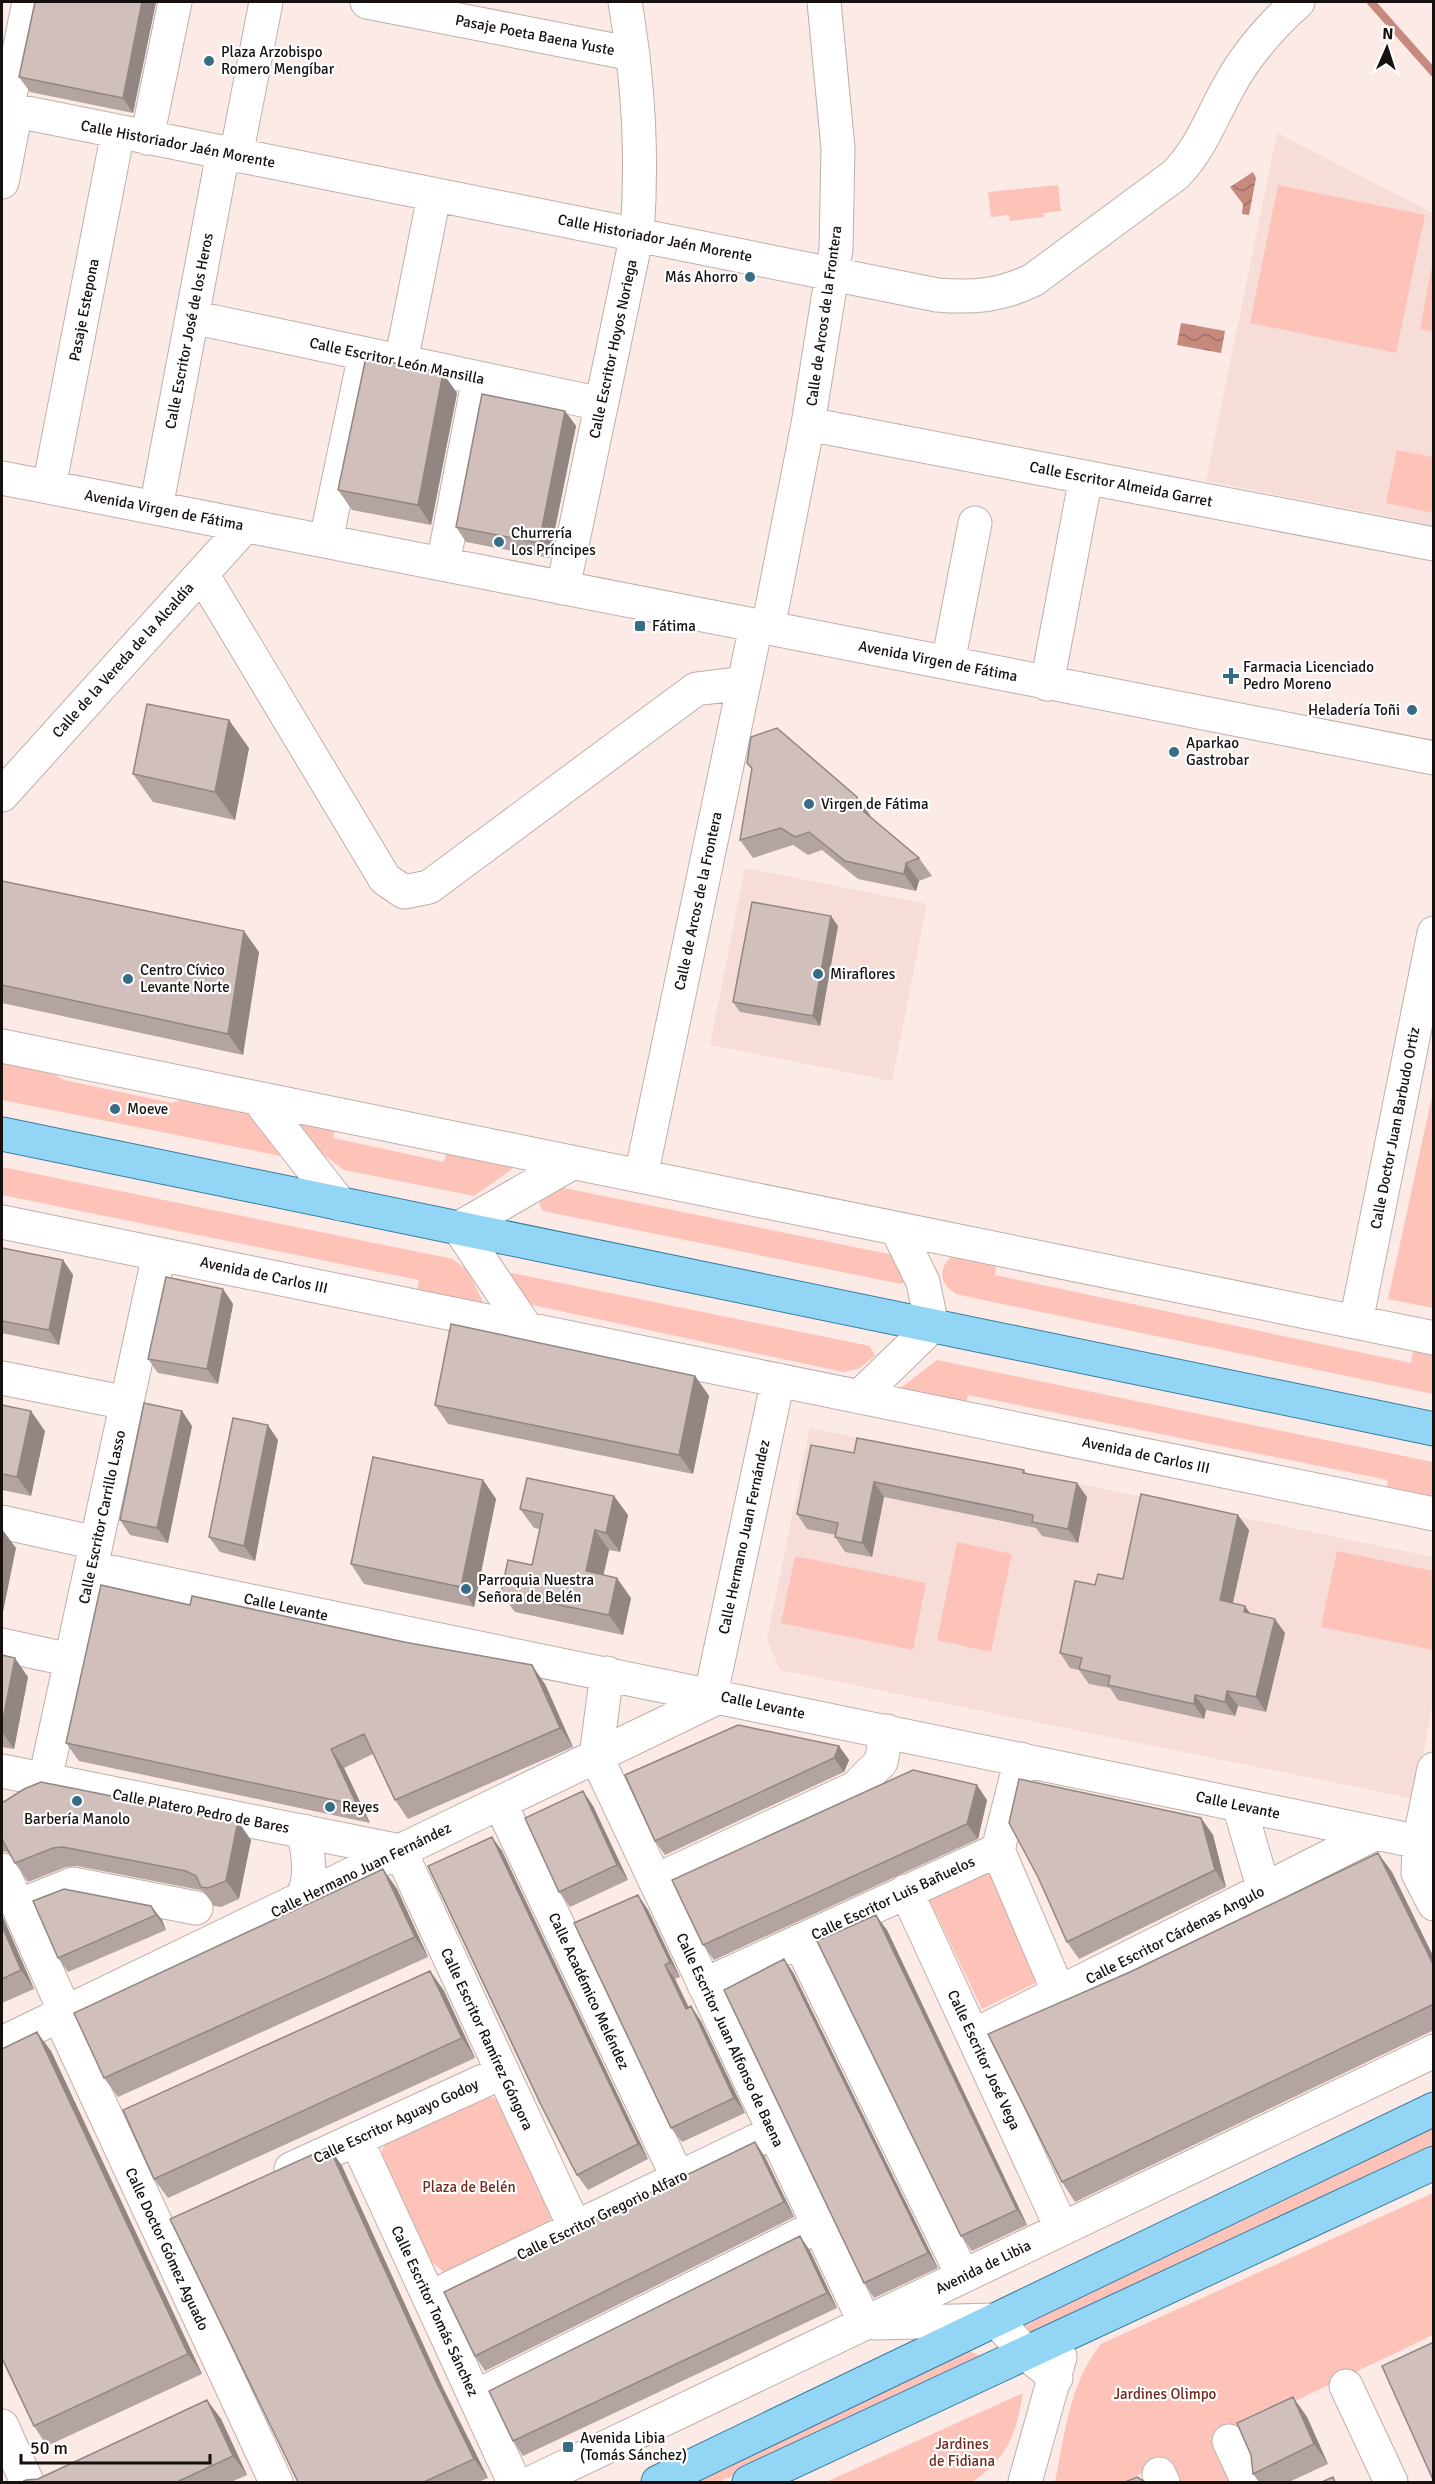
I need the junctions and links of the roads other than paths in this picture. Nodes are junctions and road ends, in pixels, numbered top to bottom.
1 (28, 2) edge
2 (175, 2) edge
3 (266, 2) edge
4 (367, 2) edge
5 (625, 2) edge
6 (824, 2) edge
7 (1298, 2) edge
8 (633, 54) junction
9 (8, 110) edge
10 (133, 135) junction
11 (230, 155) junction
12 (2, 182) edge
13 (434, 196) junction
14 (637, 234) junction
15 (832, 274) junction
16 (192, 317) junction
17 (365, 354) junction
18 (401, 362) junction
19 (479, 378) junction
20 (601, 404) junction
21 (808, 424) junction
22 (1086, 477) junction
23 (2, 478) edge
24 (50, 488) junction
25 (156, 508) junction
26 (975, 523) dead end
27 (245, 526) junction
28 (326, 540) junction
29 (1434, 544) edge
30 (443, 564) junction
31 (202, 574) junction
32 (563, 588) junction
33 (762, 627) junction
34 (948, 663) junction
35 (744, 682) junction
36 (1047, 684) junction
37 (1434, 758) edge
38 (2, 795) edge
39 (1434, 933) edge
40 (2, 1046) edge
41 (258, 1099) junction
42 (2, 1134) edge
43 (572, 1162) junction
44 (641, 1176) junction
45 (340, 1204) junction
46 (2, 1222) edge
47 (459, 1228) junction
48 (897, 1229) junction
49 (159, 1254) junction
50 (1356, 1322) junction
51 (932, 1326) junction
52 (526, 1328) junction
53 (1434, 1338) edge
54 (2, 1378) edge
55 (778, 1380) junction
56 (859, 1397) junction
57 (127, 1403) junction
58 (1434, 1429) edge
59 (1434, 1514) edge
60 (2, 1522) edge
61 (94, 1555) junction
62 (2, 1645) edge
63 (71, 1660) junction
64 (607, 1673) junction
65 (716, 1695) junction
66 (887, 1731) junction
67 (596, 1756) junction
68 (1021, 1759) junction
69 (1434, 1769) edge
70 (2, 1771) edge
71 (45, 1780) junction
72 (10, 1802) edge
73 (500, 1803) junction
74 (1239, 1805) junction
75 (1434, 1805) edge
76 (304, 1831) junction
77 (1376, 1833) junction
78 (1429, 1836) edge
79 (998, 1850) junction
80 (400, 1851) junction
81 (2, 1870) edge
82 (655, 1881) junction
83 (1264, 1890) junction
84 (906, 1892) junction
85 (302, 1898) junction
86 (1434, 1904) edge
87 (18, 1906) junction
88 (196, 1908) dead end
89 (799, 1941) junction
90 (453, 1966) junction
91 (421, 1980) edge
92 (704, 1984) junction
93 (1059, 1993) junction
94 (62, 2014) junction
95 (973, 2036) junction
96 (2, 2043) edge
97 (1434, 2051) edge
98 (503, 2072) junction
99 (141, 2107) edge
100 (1434, 2109) edge
101 (108, 2122) junction
102 (774, 2132) junction
103 (356, 2139) junction
104 (1434, 2163) edge
105 (678, 2178) junction
106 (262, 2182) edge
107 (189, 2215) edge
108 (818, 2226) junction
109 (575, 2228) junction
110 (158, 2229) junction
111 (1062, 2229) junction
112 (963, 2276) junction
113 (429, 2298) junction
114 (996, 2320) junction
115 (865, 2323) junction
116 (1065, 2333) junction
117 (1026, 2353) junction
118 (1056, 2378) junction
119 (1346, 2386) dead end
120 (234, 2392) junction
121 (475, 2397) junction
122 (203, 2407) edge
123 (2, 2426) edge
124 (1229, 2441) dead end
125 (42, 2481) edge
126 (276, 2482) edge
127 (514, 2482) edge
128 (533, 2482) edge
129 (658, 2482) edge
130 (749, 2482) edge
131 (1025, 2482) edge
132 (1248, 2482) edge
133 (1391, 2482) edge

1 - 9 street
2 - 10 street
3 - 11 street
4 - 8 street, Pasaje Poeta Baena Yuste
5 - 8 street, Calle Escritor Hoyos Noriega
6 - 15 street, Calle de Arcos de la Frontera
7 - 15 street, Calle Historiador Jaén Morente
8 - 14 street, Calle Escritor Hoyos Noriega
9 - 10 street, Calle Historiador Jaén Morente
9 - 12 street
10 - 11 street, Calle Historiador Jaén Morente
10 - 24 street, Pasaje Estepona
11 - 13 street, Calle Historiador Jaén Morente
11 - 16 street, Calle Escritor José de los Heros
13 - 14 street, Calle Historiador Jaén Morente
13 - 18 street
14 - 15 street, Calle Historiador Jaén Morente
14 - 20 street, Calle Escritor Hoyos Noriega
15 - 21 street, Calle de Arcos de la Frontera
16 - 17 street, Calle Escritor León Mansilla
16 - 25 street, Calle Escritor José de los Heros
17 - 18 street, Calle Escritor León Mansilla
17 - 28 street
18 - 19 street, Calle Escritor León Mansilla
19 - 20 street, Calle Escritor León Mansilla
19 - 30 street
20 - 32 street, Calle Escritor Hoyos Noriega
21 - 22 street, Calle Escritor Almeida Garret
21 - 33 street, Calle de Arcos de la Frontera
22 - 29 street, Calle Escritor Almeida Garret
22 - 36 street
23 - 24 street, Avenida Virgen de Fátima
24 - 25 street, Avenida Virgen de Fátima
25 - 27 street, Avenida Virgen de Fátima
26 - 34 street
27 - 28 street, Avenida Virgen de Fátima
27 - 31 street, Calle de la Vereda de la Alcaldía
28 - 30 street, Avenida Virgen de Fátima
30 - 32 street, Avenida Virgen de Fátima
31 - 35 street
31 - 38 street, Calle de la Vereda de la Alcaldía
32 - 33 street, Avenida Virgen de Fátima
33 - 34 street, Avenida Virgen de Fátima
33 - 35 street, Calle de Arcos de la Frontera
34 - 36 street, Avenida Virgen de Fátima
35 - 44 street, Calle de Arcos de la Frontera
36 - 37 street, Avenida Virgen de Fátima
39 - 50 street, Calle Doctor Juan Barbudo Ortiz
40 - 41 street
41 - 43 street
41 - 45 street
42 - 45 main road
43 - 44 street
43 - 47 street
44 - 48 street
45 - 47 main road
46 - 49 street, Avenida de Carlos III
47 - 51 main road
47 - 52 street
48 - 50 street
48 - 51 street
49 - 52 street, Avenida de Carlos III
49 - 57 street, Calle Escritor Carrillo Lasso
50 - 53 street
51 - 56 street
51 - 58 main road
52 - 55 street, Avenida de Carlos III
54 - 57 street
55 - 56 street, Avenida de Carlos III
55 - 65 street, Calle Hermano Juan Fernández
56 - 59 street, Avenida de Carlos III
57 - 61 street, Calle Escritor Carrillo Lasso
60 - 61 street, Calle Levante
61 - 63 street, Calle Escritor Carrillo Lasso
61 - 64 street, Calle Levante
62 - 63 street
63 - 71 street, Calle Escritor Carrillo Lasso
64 - 65 street, Calle Levante
64 - 67 street
65 - 66 street, Calle Levante
65 - 67 street, Calle Hermano Juan Fernández
66 - 68 street, Calle Levante
66 - 82 street
67 - 73 street, Calle Hermano Juan Fernández
67 - 82 street, Calle Escritor Juan Alfonso de Baena
68 - 74 street, Calle Levante
68 - 79 street
69 - 78 street
70 - 71 street, Calle Platero Pedro de Bares
71 - 72 street
71 - 76 street, Calle Platero Pedro de Bares
73 - 80 street, Calle Hermano Juan Fernández
73 - 105 street, Calle Académico Meléndez
74 - 77 street, Calle Levante
74 - 83 street
75 - 78 street
76 - 80 street, Calle Platero Pedro de Bares
76 - 85 street
77 - 78 street, Calle Levante
77 - 83 street, Calle Escritor Cárdenas Angulo
78 - 86 street
79 - 84 street, Calle Escritor Luis Bañuelos
79 - 93 street
80 - 85 street, Calle Hermano Juan Fernández
80 - 90 street, Calle Escritor Ramírez Góngora
81 - 87 street, Calle Doctor Gómez Aguado
82 - 92 street, Calle Escritor Juan Alfonso de Baena
83 - 93 street, Calle Escritor Cárdenas Angulo
84 - 89 street, Calle Escritor Luis Bañuelos
84 - 95 street, Calle Escritor José Vega
85 - 94 street, Calle Hermano Juan Fernández
87 - 88 street
87 - 94 street, Calle Doctor Gómez Aguado
89 - 92 street, Calle Escritor Luis Bañuelos
89 - 112 street
90 - 91 street
90 - 98 street, Calle Escritor Ramírez Góngora
92 - 102 street, Calle Escritor Juan Alfonso de Baena
93 - 95 street, Calle Escritor Cárdenas Angulo
94 - 96 street, Calle Hermano Juan Fernández
94 - 101 street, Calle Doctor Gómez Aguado
95 - 111 street, Calle Escritor José Vega
97 - 111 street, Avenida de Libia
98 - 103 street, Calle Escritor Aguayo Godoy
98 - 109 street, Calle Escritor Ramírez Góngora
99 - 101 street
100 - 114 main road
101 - 110 street, Calle Doctor Gómez Aguado
102 - 105 street, Calle Escritor Gregorio Alfaro
102 - 108 street, Calle Escritor Juan Alfonso de Baena
103 - 106 street, Calle Escritor Aguayo Godoy
103 - 113 street, Calle Escritor Tomás Sánchez
104 - 116 main road
105 - 109 street, Calle Escritor Gregorio Alfaro
107 - 110 street
108 - 115 street, Calle Escritor Juan Alfonso de Baena
108 - 121 street
109 - 113 street, Calle Escritor Gregorio Alfaro
110 - 120 street, Calle Doctor Gómez Aguado
111 - 112 street, Avenida de Libia
112 - 115 street, Avenida de Libia
113 - 121 street, Calle Escritor Tomás Sánchez
114 - 115 street
114 - 117 street
114 - 129 main road
115 - 128 street, Avenida de Libia
116 - 117 main road
116 - 118 street
117 - 118 street
117 - 130 main road
118 - 131 street
119 - 133 street
120 - 122 street
120 - 126 street, Calle Doctor Gómez Aguado
121 - 127 street, Calle Escritor Tomás Sánchez
123 - 125 street
124 - 132 street

